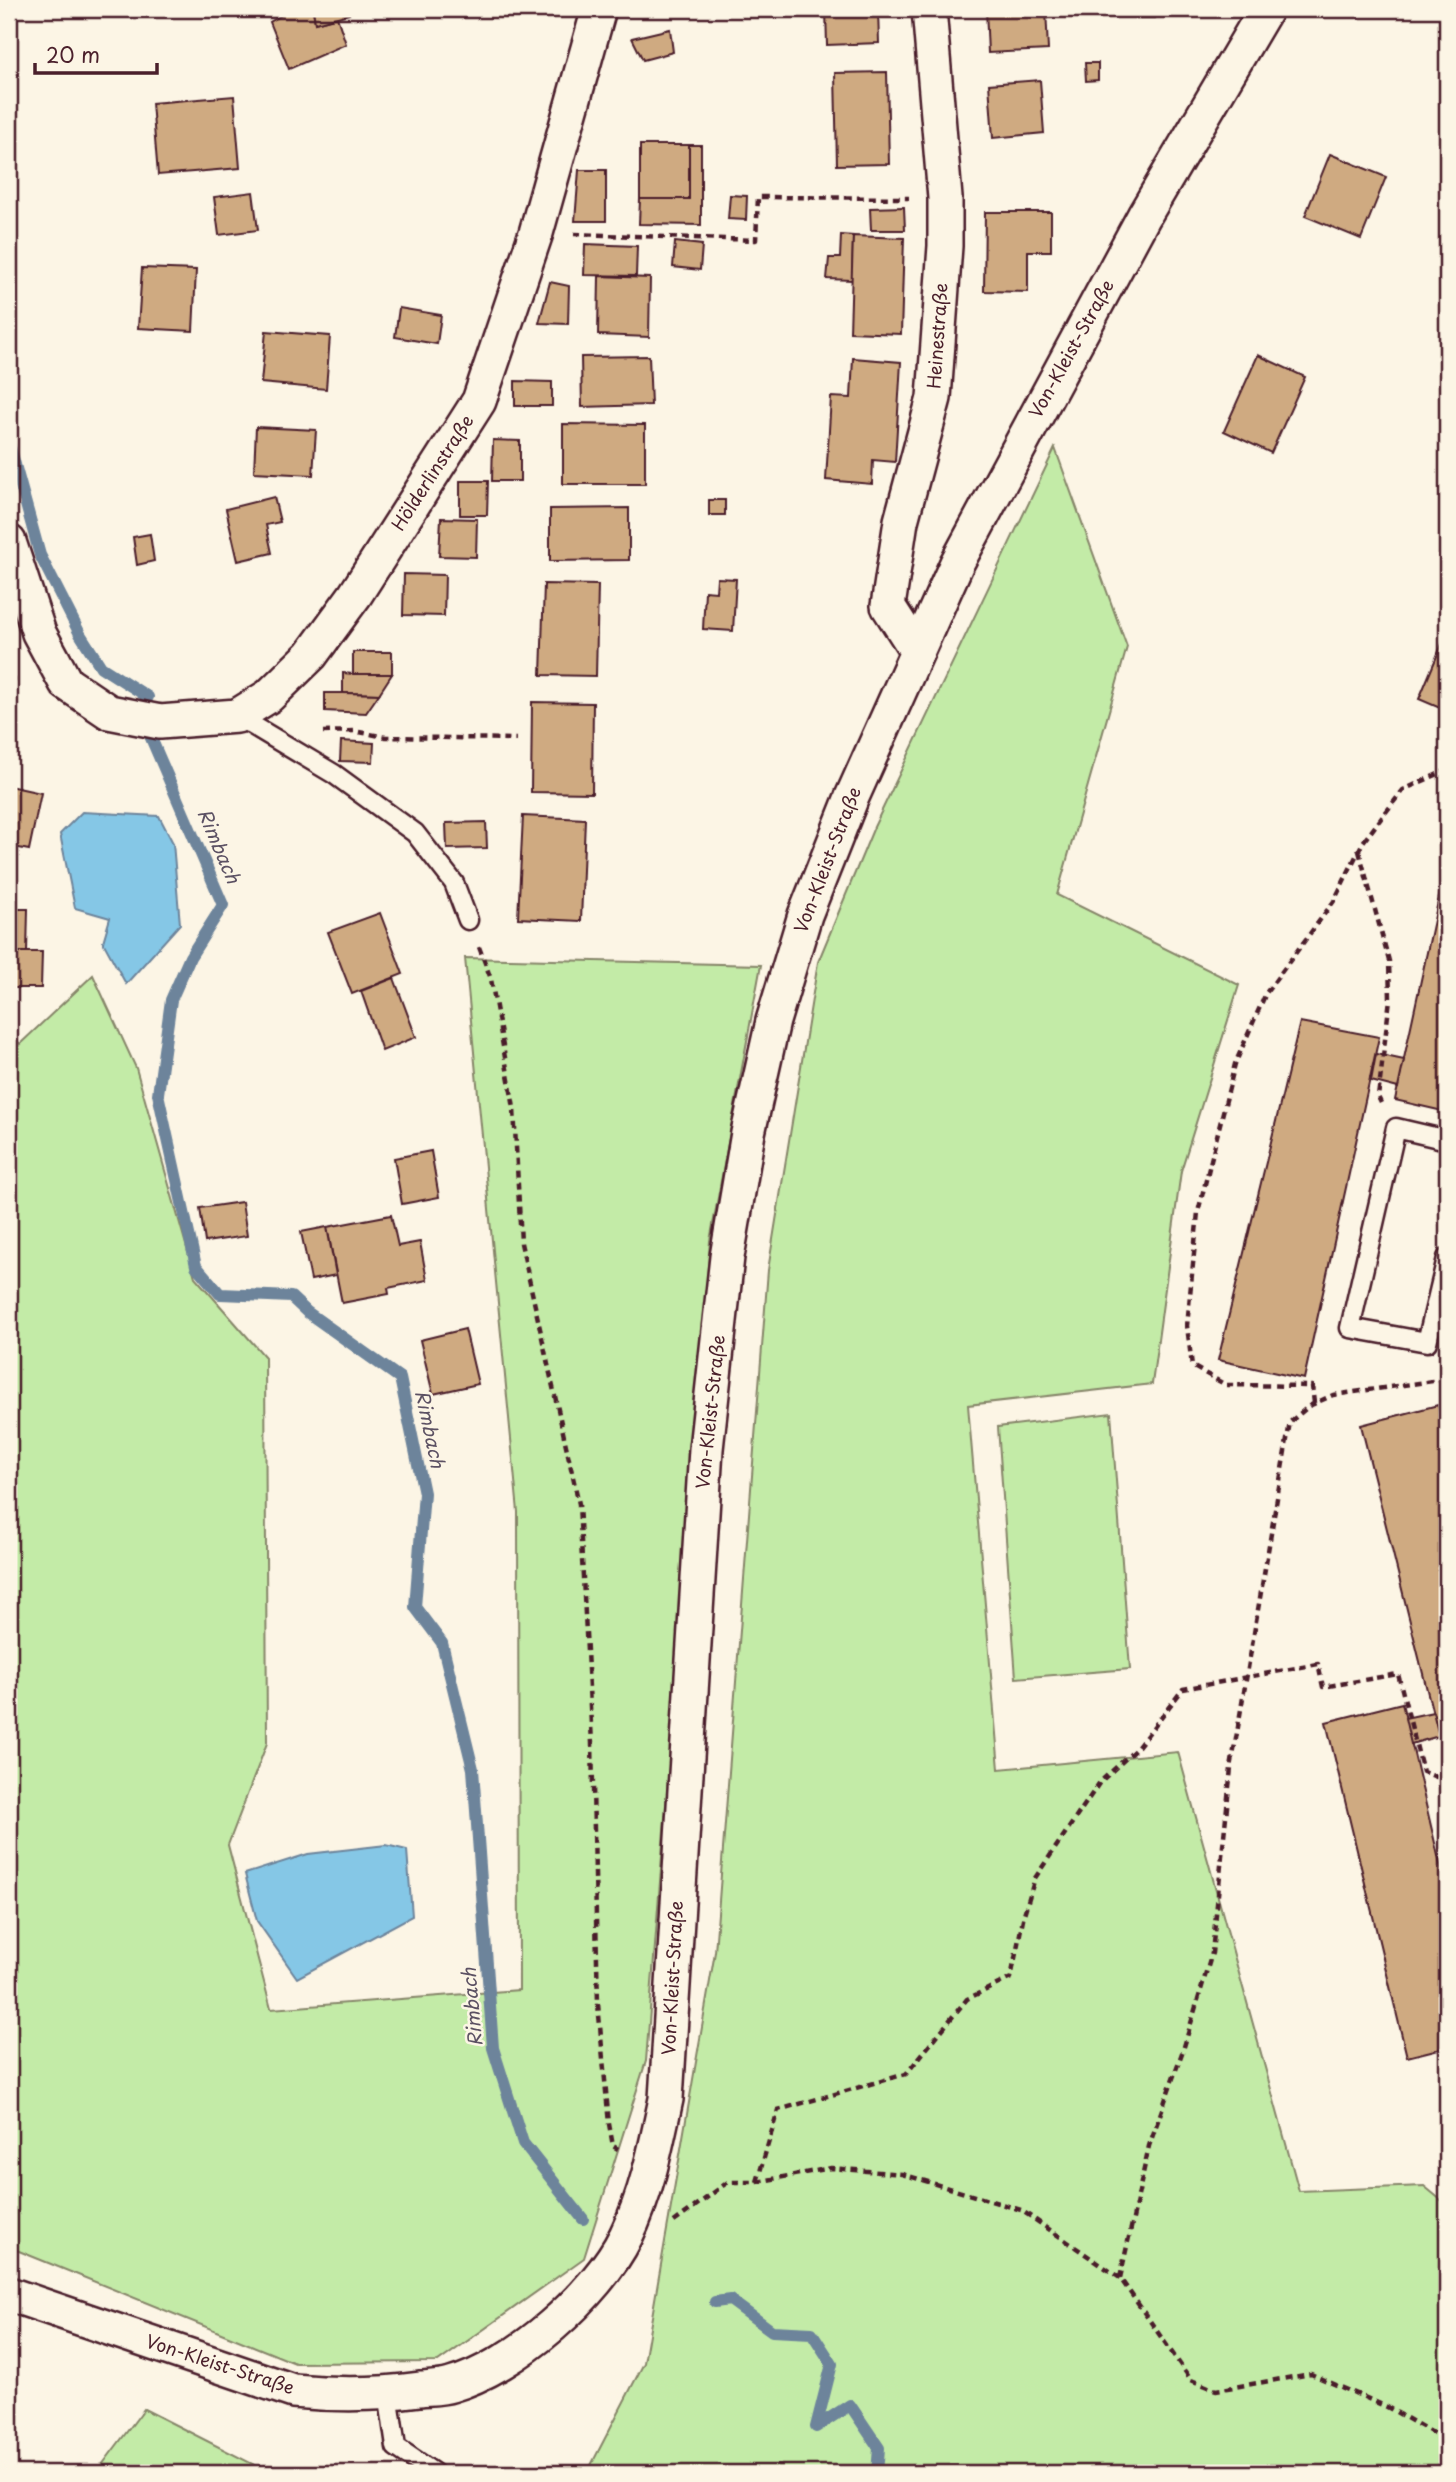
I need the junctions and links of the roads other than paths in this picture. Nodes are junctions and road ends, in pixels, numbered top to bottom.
1 (599, 9) edge
2 (929, 9) edge
3 (1266, 9) edge
4 (9, 542) edge
5 (916, 651) junction
6 (237, 716) junction
7 (468, 920) road end
8 (1447, 1140) edge
9 (1447, 1258) edge
10 (9, 2294) edge
11 (388, 2393) junction
12 (433, 2473) edge

1 - 6 street, Hölderlinstraße
2 - 5 street, Heinestraße
3 - 5 street, Von-Kleist-Straße
4 - 6 street, Hölderlinstraße
5 - 11 street, Von-Kleist-Straße
6 - 7 lane
8 - 9 lane
10 - 11 street, Von-Kleist-Straße
11 - 12 lane

